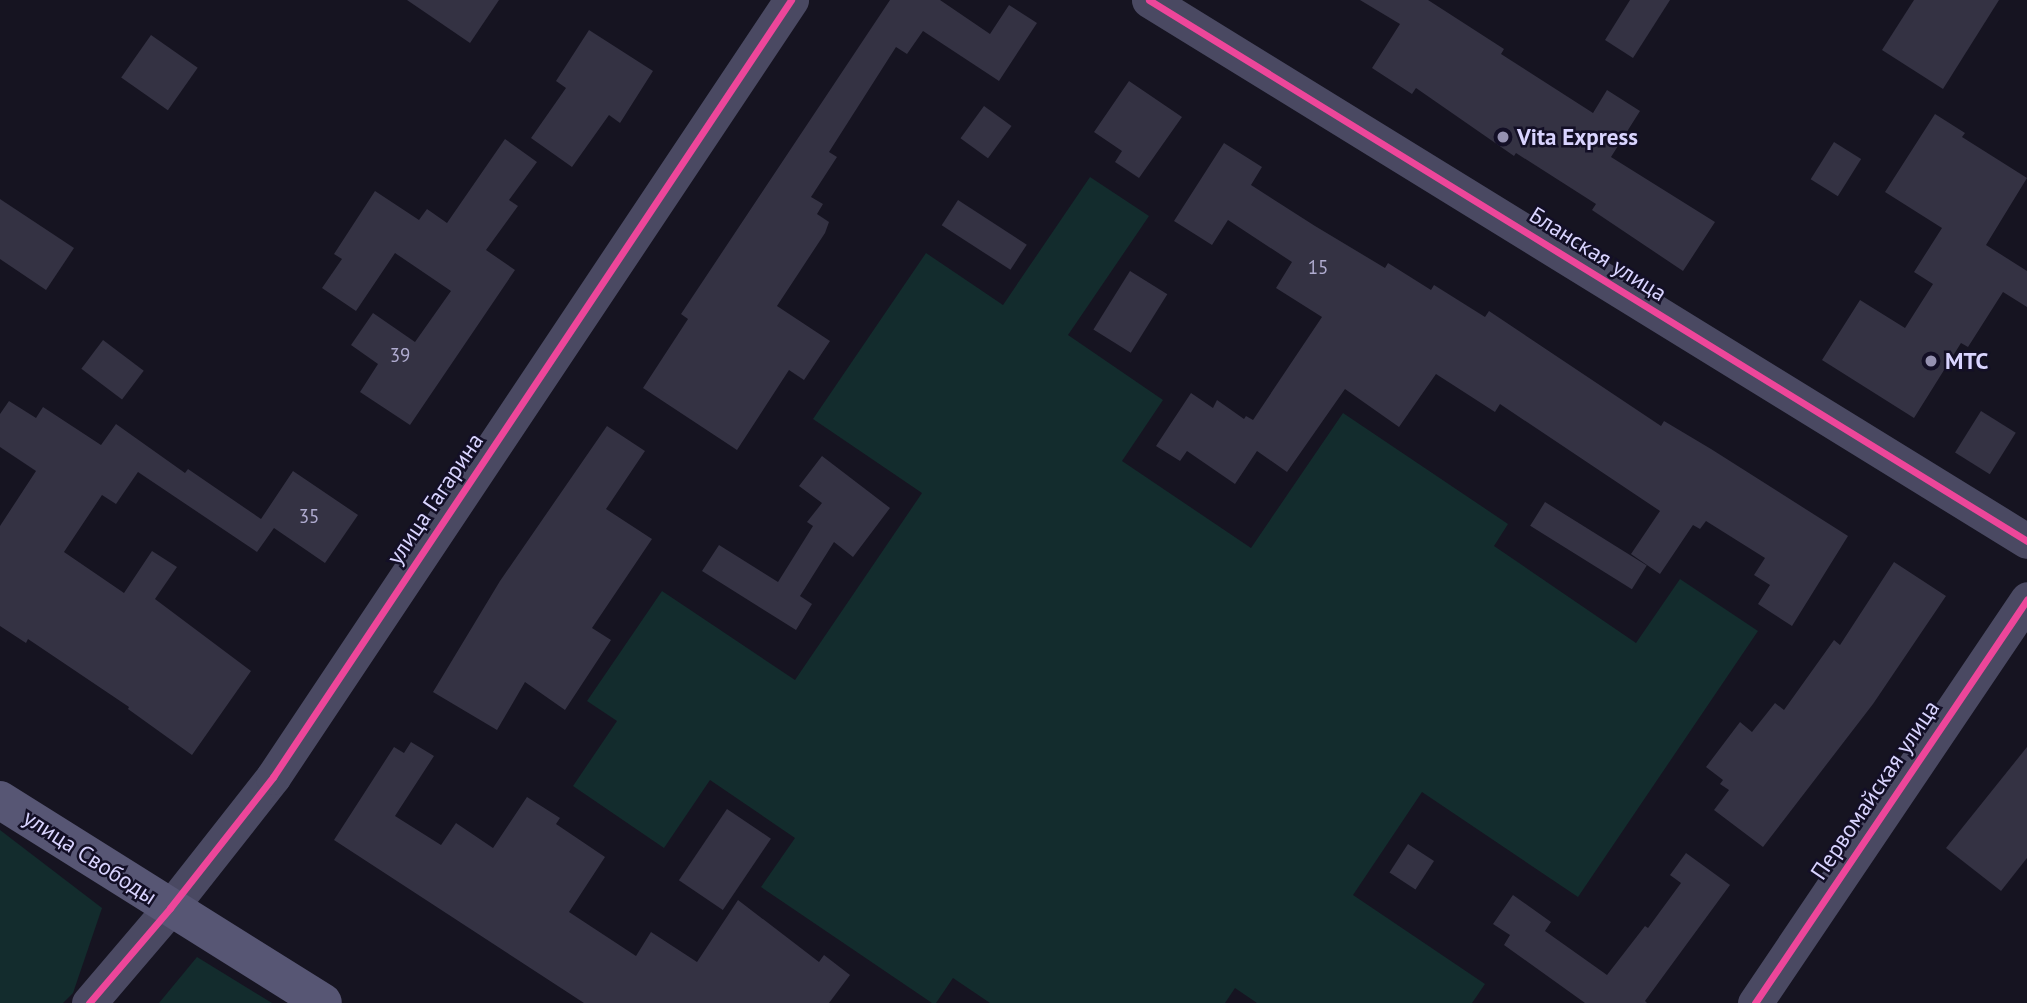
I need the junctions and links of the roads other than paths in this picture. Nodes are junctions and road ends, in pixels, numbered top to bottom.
1 (791, 0) edge
2 (1149, 0) edge
3 (2027, 541) edge
4 (2027, 599) edge
5 (2015, 642) edge
6 (0, 800) edge
7 (170, 908) junction
8 (89, 1003) edge
9 (323, 1003) edge
10 (1755, 1003) edge

1 - 7 street, улица Гагарина
2 - 3 street, Бланская улица
4 - 5 street, Первомайская улица
5 - 10 street, Первомайская улица
6 - 7 main road, улица Свободы
7 - 8 street, улица Гагарина
7 - 9 main road, улица Свободы

